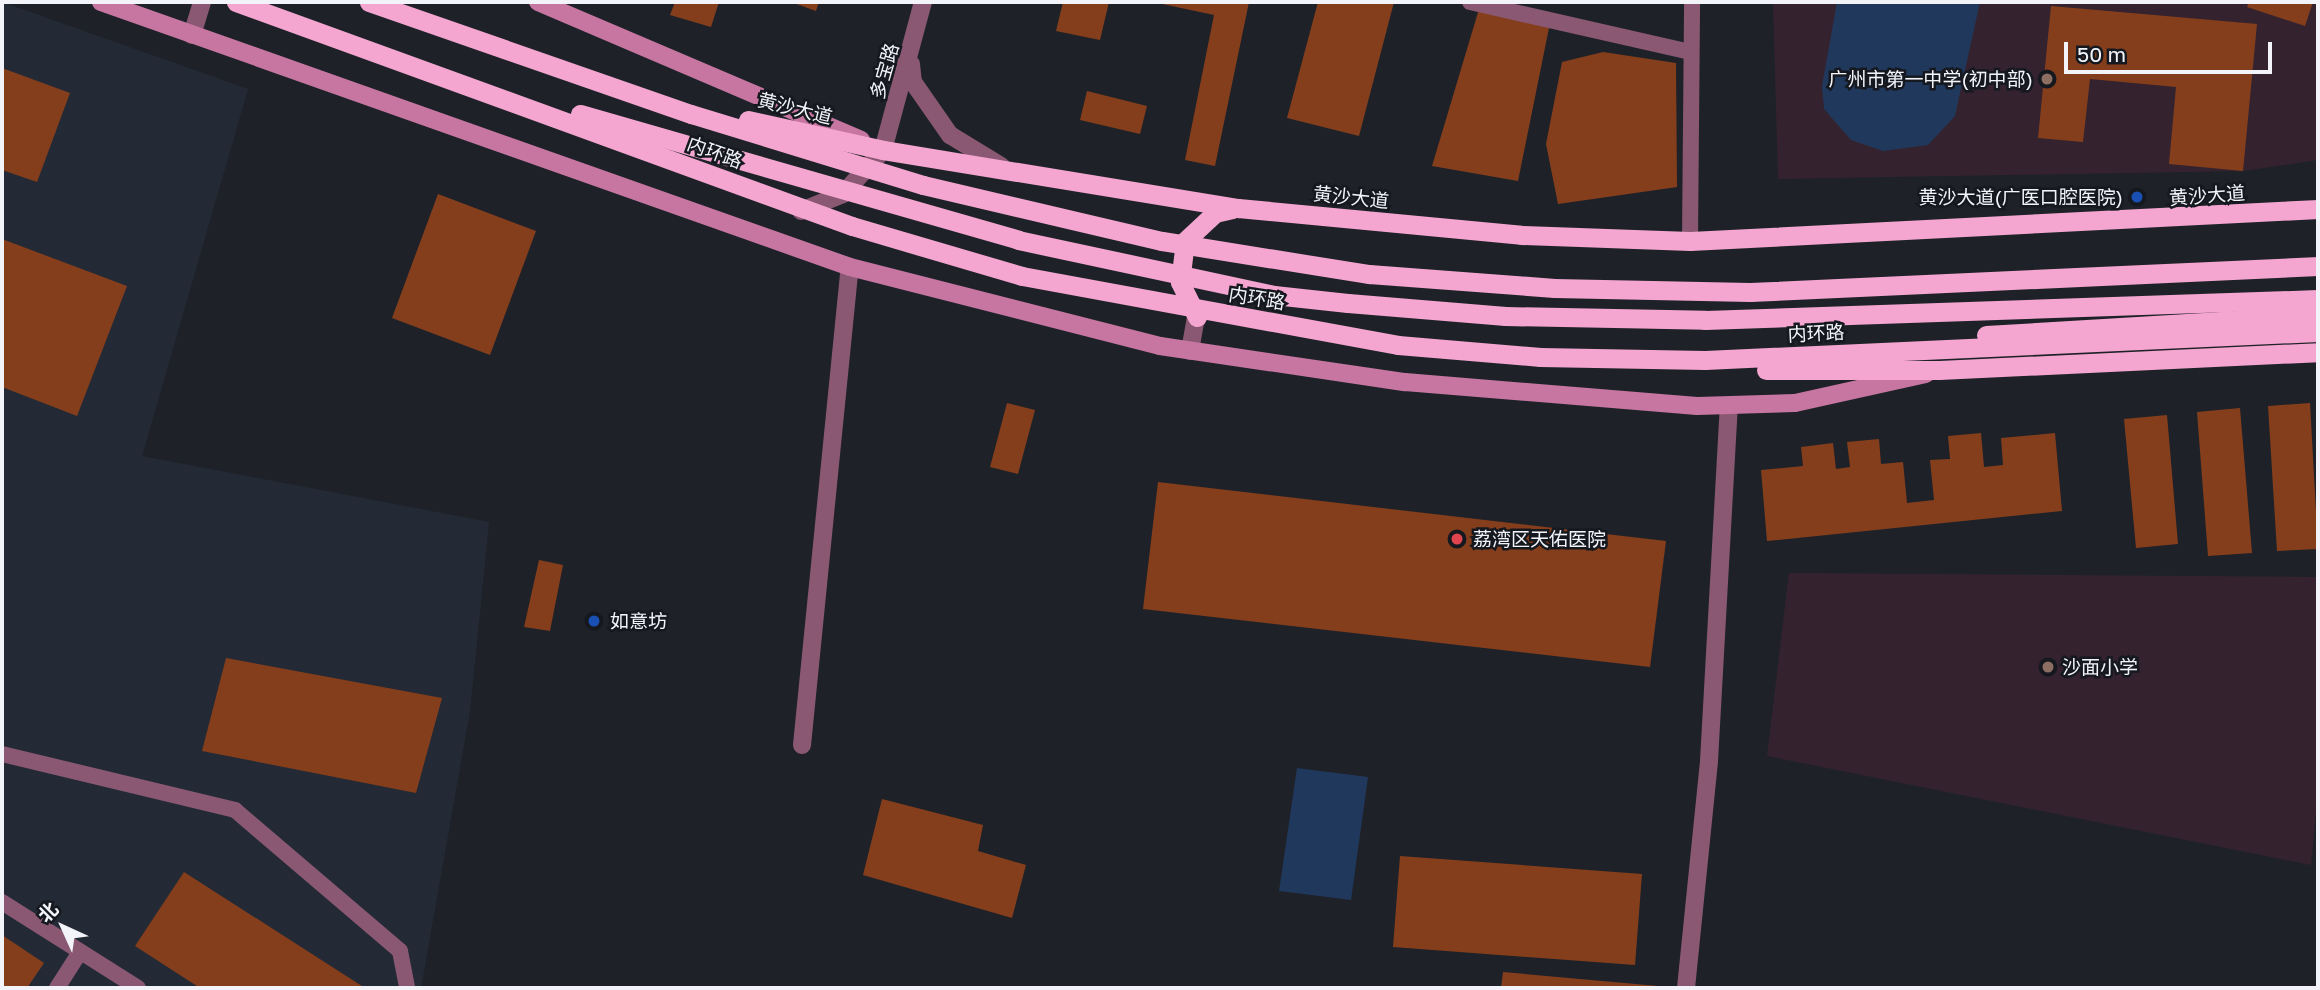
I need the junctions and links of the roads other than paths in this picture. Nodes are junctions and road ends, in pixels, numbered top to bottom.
1 (102, 2) edge
2 (202, 2) edge
3 (229, 2) edge
4 (236, 2) edge
5 (369, 2) edge
6 (407, 2) edge
7 (538, 2) edge
8 (923, 2) edge
9 (1470, 2) edge
10 (1692, 2) edge
11 (192, 35) junction
12 (1690, 52) junction
13 (910, 57) junction
14 (484, 89) junction
15 (883, 150) junction
16 (1006, 168) junction
17 (1238, 208) junction
18 (2318, 209) edge
19 (798, 212) joint
20 (1690, 242) junction
21 (2318, 255) edge
22 (2318, 266) edge
23 (850, 267) junction
24 (2210, 270) junction
25 (2318, 299) edge
26 (2318, 315) edge
27 (1196, 316) junction
28 (2318, 332) edge
29 (1191, 351) junction
30 (2318, 352) edge
31 (1587, 364) junction
32 (1939, 370) junction
33 (1728, 407) junction
34 (802, 745) dead end
35 (2, 754) edge
36 (2, 902) edge
37 (80, 952) junction
38 (57, 988) edge
39 (138, 988) edge
40 (407, 988) edge
41 (1686, 988) edge

1 - 11 main road
2 - 11 street
3 - 19 highway
4 - 14 highway, 内环路
5 - 24 highway, 内环路
6 - 15 highway, 黄沙大道
7 - 15 main road
8 - 13 street, 多宝路
9 - 12 lane
10 - 12 lane
11 - 23 main road
12 - 20 lane
13 - 15 street, 多宝路
13 - 16 street
14 - 25 highway
14 - 28 highway, 内环路
15 - 16 highway, 黄沙大道
15 - 19 street
16 - 17 highway, 黄沙大道
17 - 20 highway, 黄沙大道
17 - 27 highway
18 - 20 highway, 黄沙大道
21 - 24 highway
22 - 24 highway, 内环路
23 - 29 main road
23 - 34 street
26 - 31 highway
27 - 29 street
27 - 31 highway
29 - 33 main road
30 - 32 highway
31 - 32 highway
32 - 33 main road
33 - 41 street
35 - 40 lane
36 - 37 lane
37 - 38 lane
37 - 39 lane

